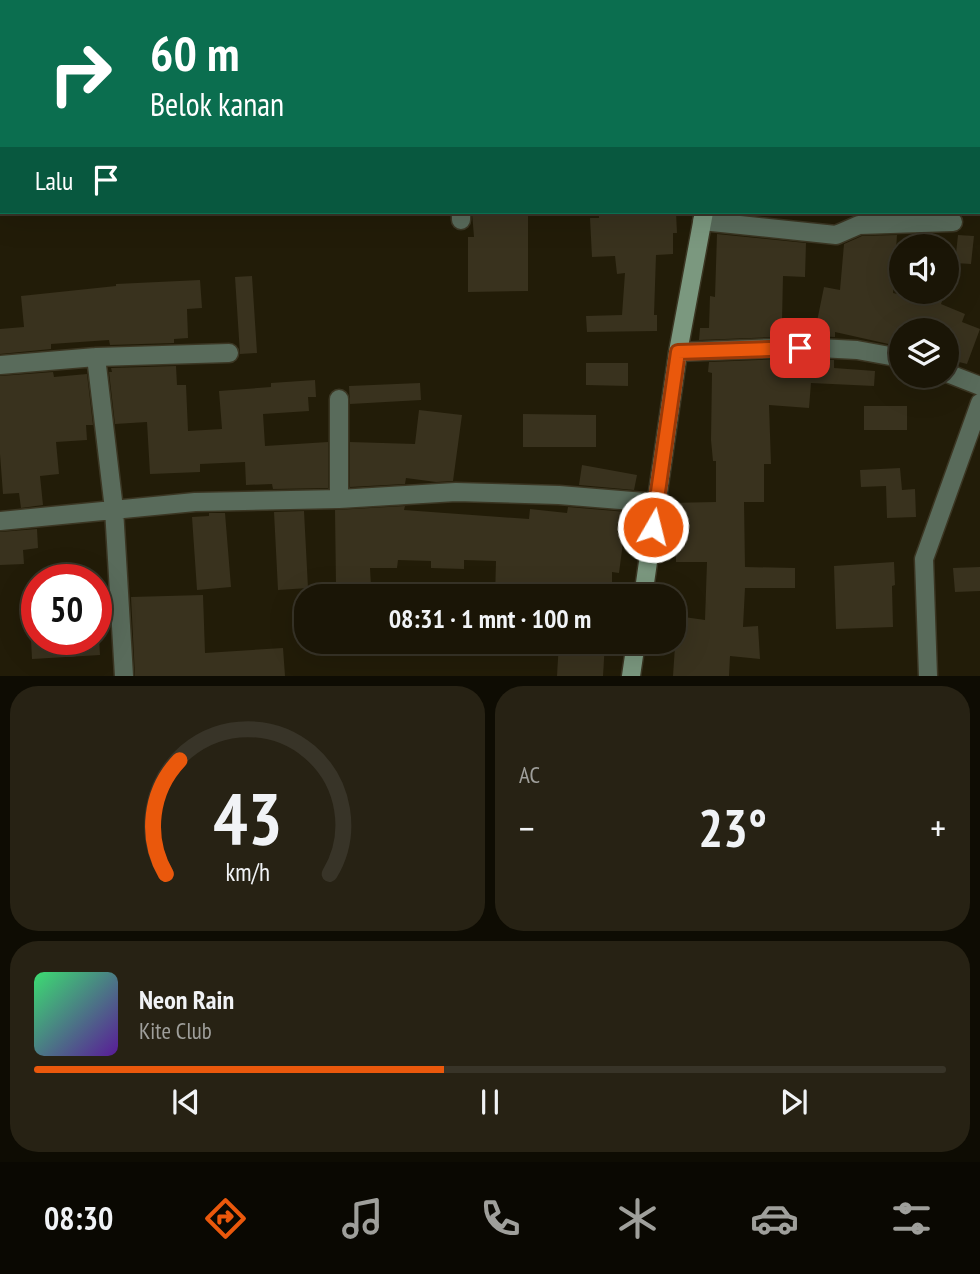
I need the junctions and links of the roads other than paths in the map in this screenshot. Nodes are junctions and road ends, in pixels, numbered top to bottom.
1 (703, 216) edge
2 (953, 222) dead end
3 (678, 352) junction
4 (229, 353) dead end
5 (889, 356) edge
6 (96, 357) junction
7 (0, 365) edge
8 (959, 378) edge
9 (980, 386) edge
10 (340, 399) dead end
11 (980, 403) edge
12 (339, 499) junction
13 (657, 503) junction
14 (114, 509) junction
15 (0, 521) edge
16 (645, 584) edge
17 (634, 654) edge
18 (124, 676) edge
19 (631, 676) edge
20 (928, 676) edge

1 - 2 street
1 - 3 main road
3 - 5 street
3 - 13 main road
4 - 6 street
6 - 7 street
6 - 14 street
8 - 9 street
10 - 12 street
11 - 20 street
12 - 13 street
12 - 14 street
13 - 16 main road
14 - 15 street
14 - 18 street
17 - 19 main road

